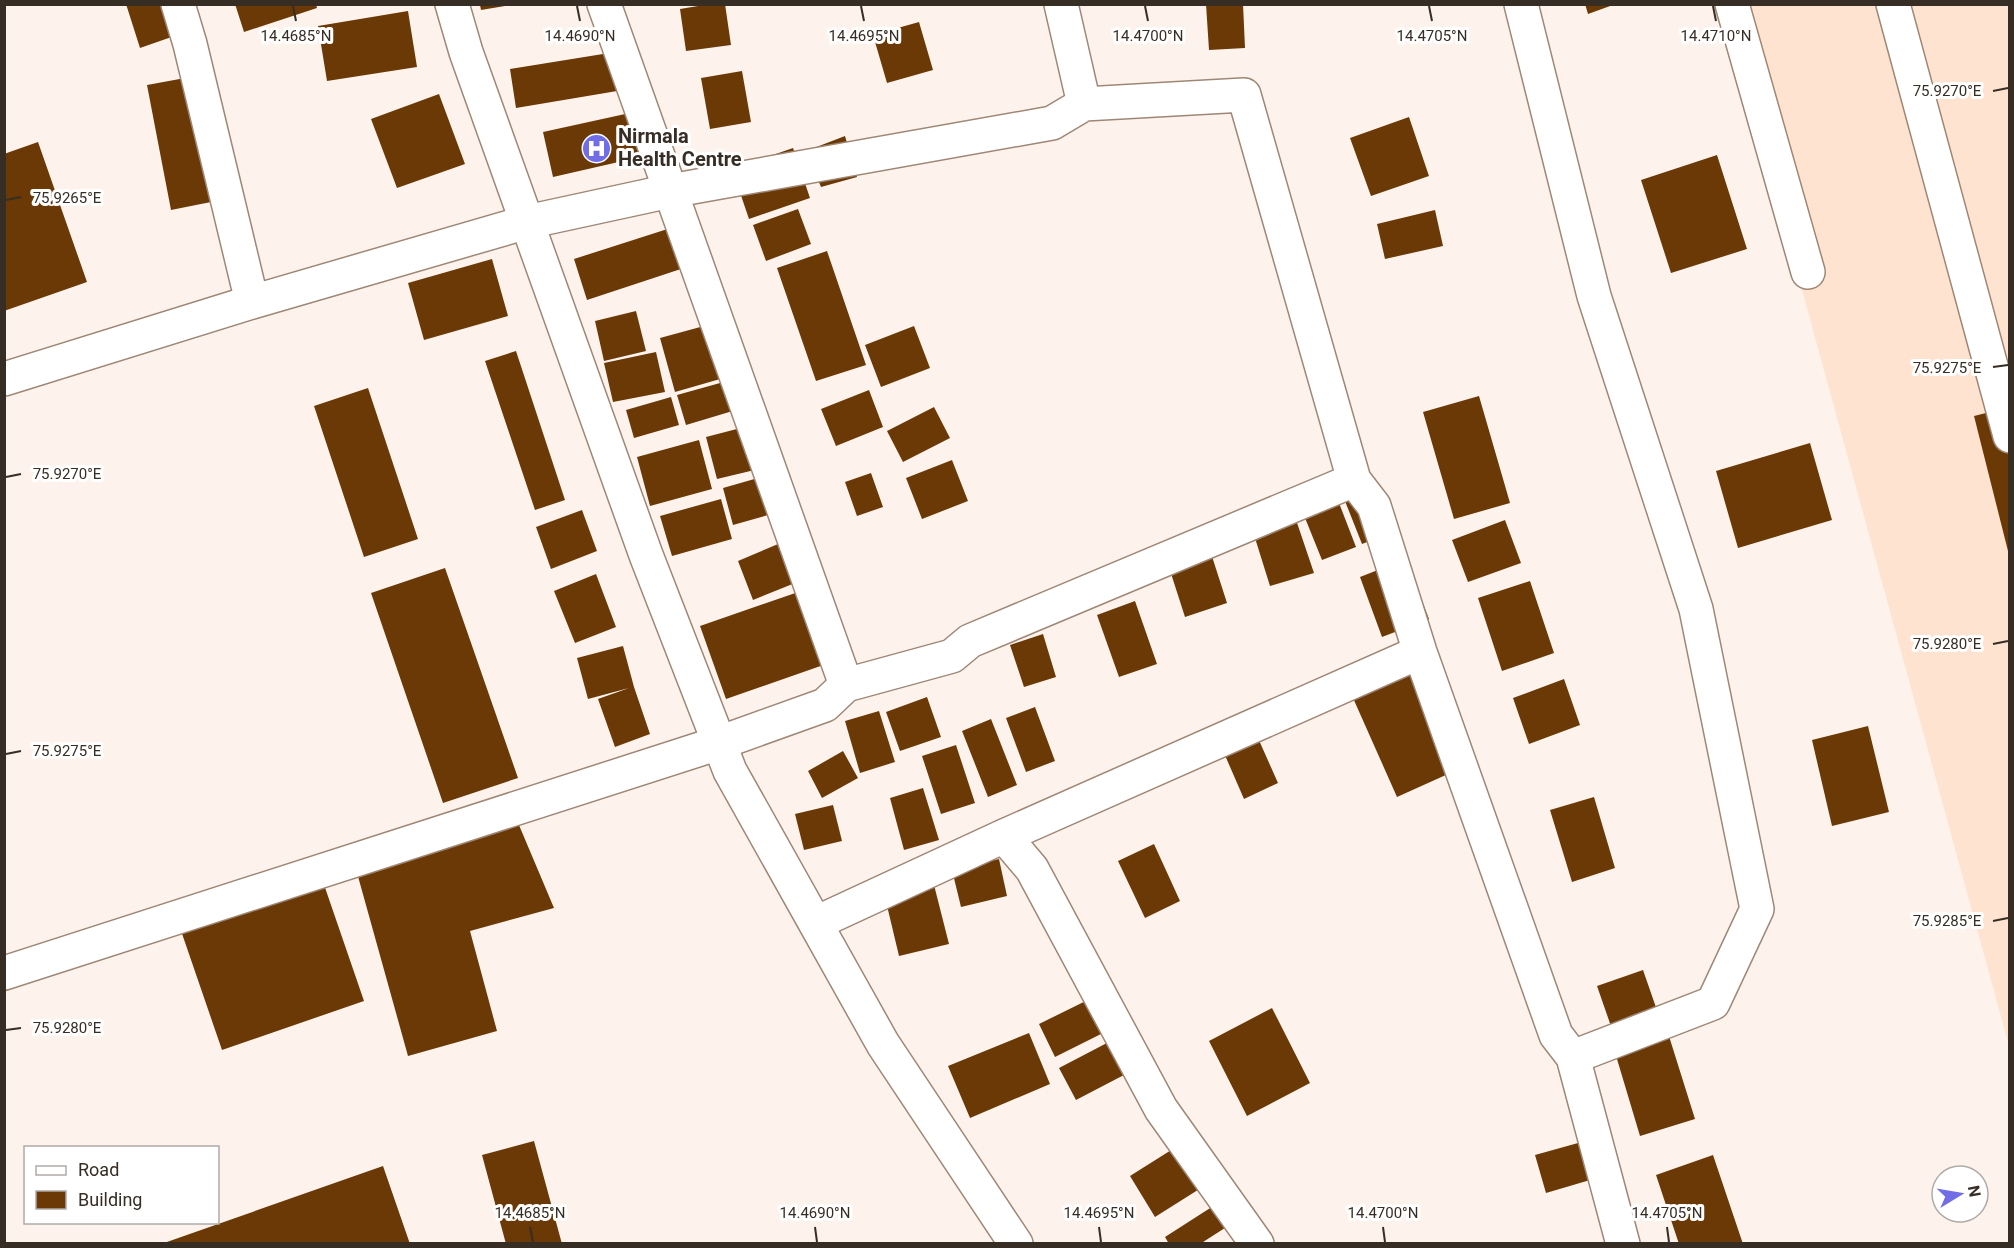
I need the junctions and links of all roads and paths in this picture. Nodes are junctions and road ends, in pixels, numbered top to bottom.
1 (178, 4) edge
2 (452, 4) edge
3 (604, 4) edge
4 (1061, 4) edge
5 (1521, 4) edge
6 (1732, 4) edge
7 (1893, 4) edge
8 (1084, 104) junction
9 (670, 191) junction
10 (527, 222) junction
11 (1808, 272) dead end
12 (252, 302) junction
13 (4, 379) edge
14 (2010, 436) edge
15 (1354, 480) junction
16 (1420, 651) junction
17 (846, 685) junction
18 (719, 743) junction
19 (1004, 836) junction
20 (816, 923) junction
21 (4, 973) edge
22 (1573, 1057) junction
23 (1016, 1244) edge
24 (1257, 1244) edge
25 (1623, 1244) edge

1 - 12 street
2 - 10 street
3 - 9 street
4 - 8 street
5 - 22 street
6 - 11 street
7 - 14 street
8 - 9 street
8 - 15 street
9 - 10 street
9 - 17 street
10 - 12 street
10 - 18 street
12 - 13 street
15 - 16 street
15 - 17 street
16 - 19 street
16 - 22 street
17 - 18 street
18 - 20 street
18 - 21 street
19 - 20 street
19 - 24 street
20 - 23 street
22 - 25 street

